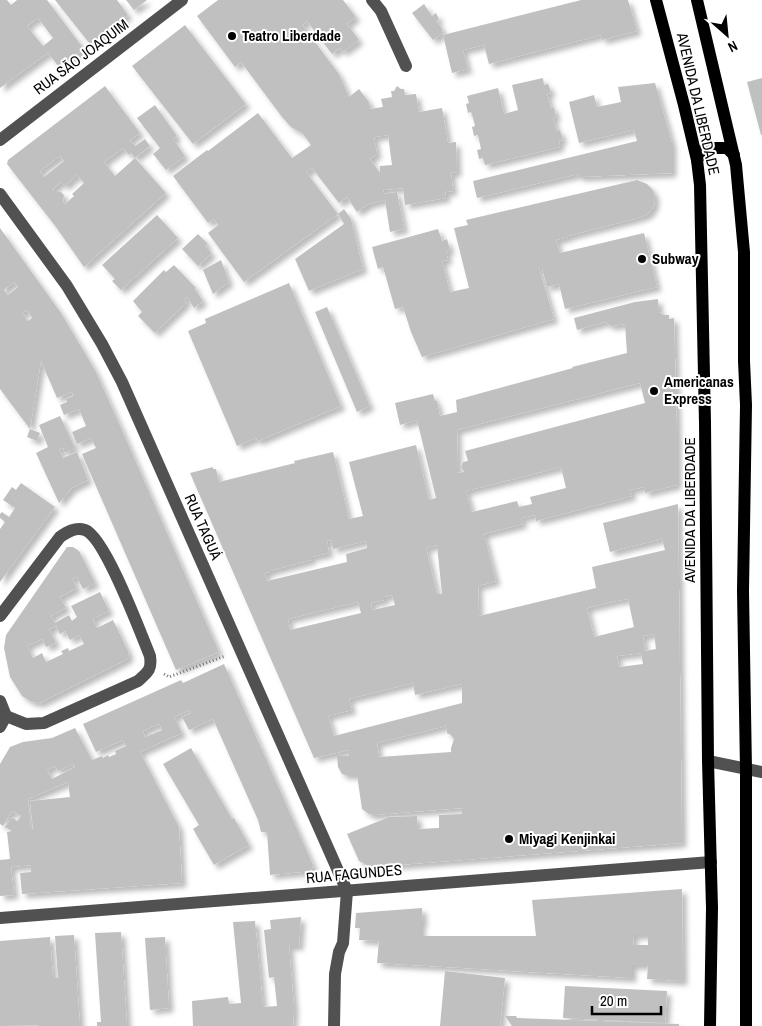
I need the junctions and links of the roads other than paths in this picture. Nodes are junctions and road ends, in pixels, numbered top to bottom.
1 (182, 0) edge
2 (372, 0) edge
3 (656, 0) edge
4 (697, 0) edge
5 (406, 66) dead end
6 (0, 140) edge
7 (734, 155) junction
8 (697, 160) junction
9 (0, 194) edge
10 (0, 616) edge
11 (0, 701) edge
12 (3, 721) edge
13 (708, 761) junction
14 (746, 769) junction
15 (762, 772) edge
16 (711, 862) junction
17 (347, 890) junction
18 (0, 918) edge
19 (334, 1026) edge
20 (710, 1026) edge
21 (746, 1026) edge

1 - 6 street, RUA SÃO JOAQUIM
2 - 5 street
3 - 8 main road, AVENIDA DA LIBERDADE
4 - 7 main road, AVENIDA DA LIBERDADE
7 - 8 main road
7 - 14 main road, AVENIDA DA LIBERDADE
8 - 13 main road, AVENIDA DA LIBERDADE
9 - 17 street, RUA TAGUÁ
10 - 12 street
11 - 12 street
13 - 14 street
13 - 16 main road, AVENIDA DA LIBERDADE
14 - 15 street
14 - 21 main road, AVENIDA DA LIBERDADE
16 - 17 street, RUA FAGUNDES
16 - 20 main road, AVENIDA DA LIBERDADE
17 - 18 street, RUA FAGUNDES
17 - 19 street

